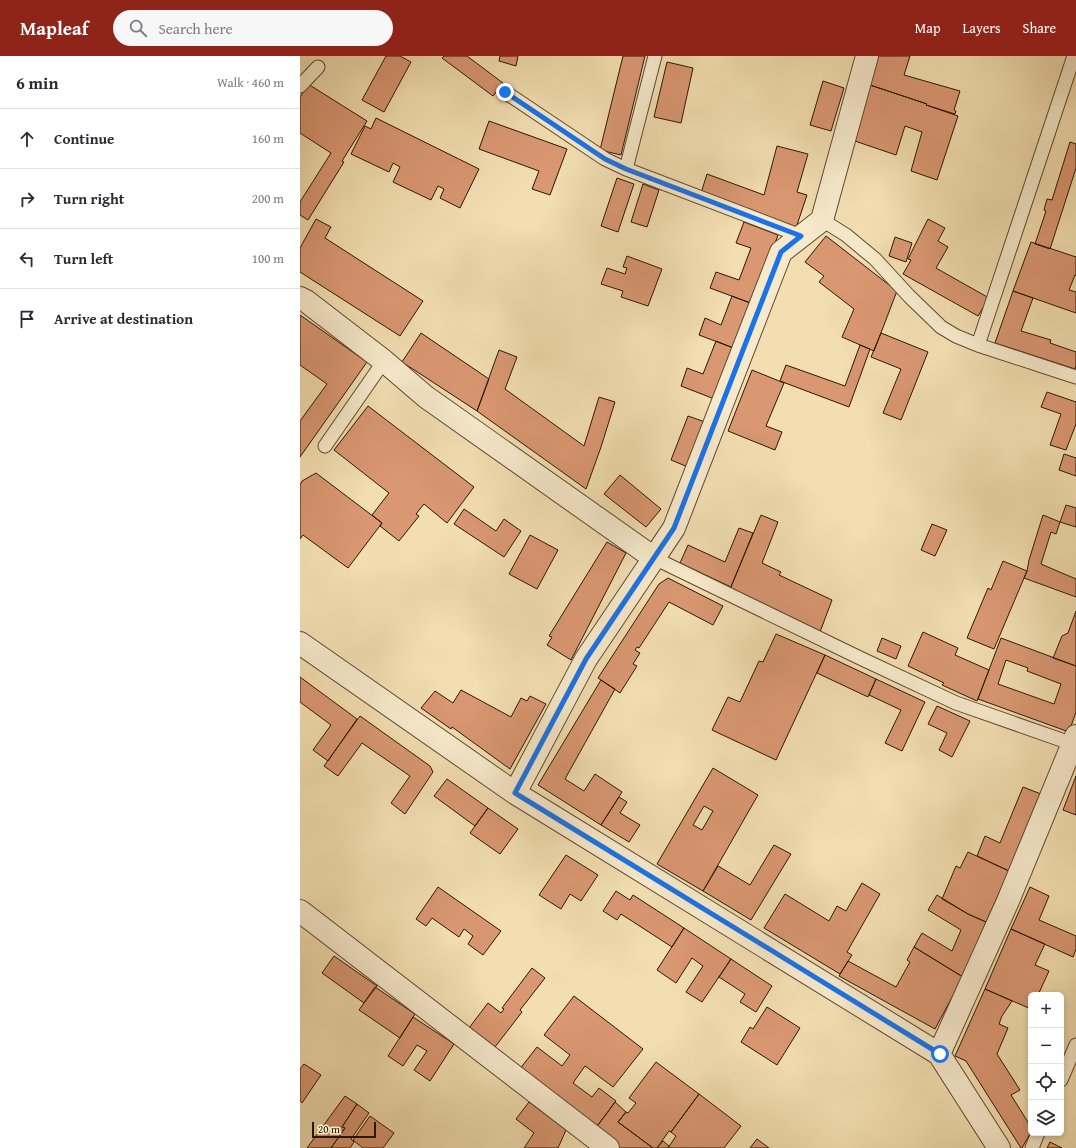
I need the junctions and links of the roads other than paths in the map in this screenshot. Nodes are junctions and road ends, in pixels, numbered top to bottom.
1 (655, 56) edge
2 (867, 56) edge
3 (1074, 56) edge
4 (318, 67) dead end
5 (300, 86) edge
6 (505, 92) dead end
7 (626, 169) junction
8 (822, 220) junction
9 (801, 236) junction
10 (300, 298) edge
11 (978, 345) junction
12 (384, 361) junction
13 (1076, 377) edge
14 (325, 446) dead end
15 (654, 558) junction
16 (300, 643) edge
17 (1075, 740) edge
18 (515, 793) junction
19 (300, 911) edge
20 (1076, 1045) edge
21 (940, 1054) junction
22 (1064, 1073) edge
23 (1037, 1136) edge
24 (608, 1148) edge
25 (999, 1148) edge
26 (1032, 1148) edge

1 - 7 lane
2 - 8 street
3 - 11 lane
4 - 5 lane
6 - 7 lane
7 - 9 lane
8 - 9 street
8 - 11 lane
9 - 15 street
10 - 12 street
11 - 13 lane
12 - 14 lane
12 - 15 street
15 - 17 lane
15 - 18 street
16 - 18 street
17 - 21 street
18 - 21 street
19 - 24 street
20 - 22 lane
21 - 25 street
23 - 26 lane

